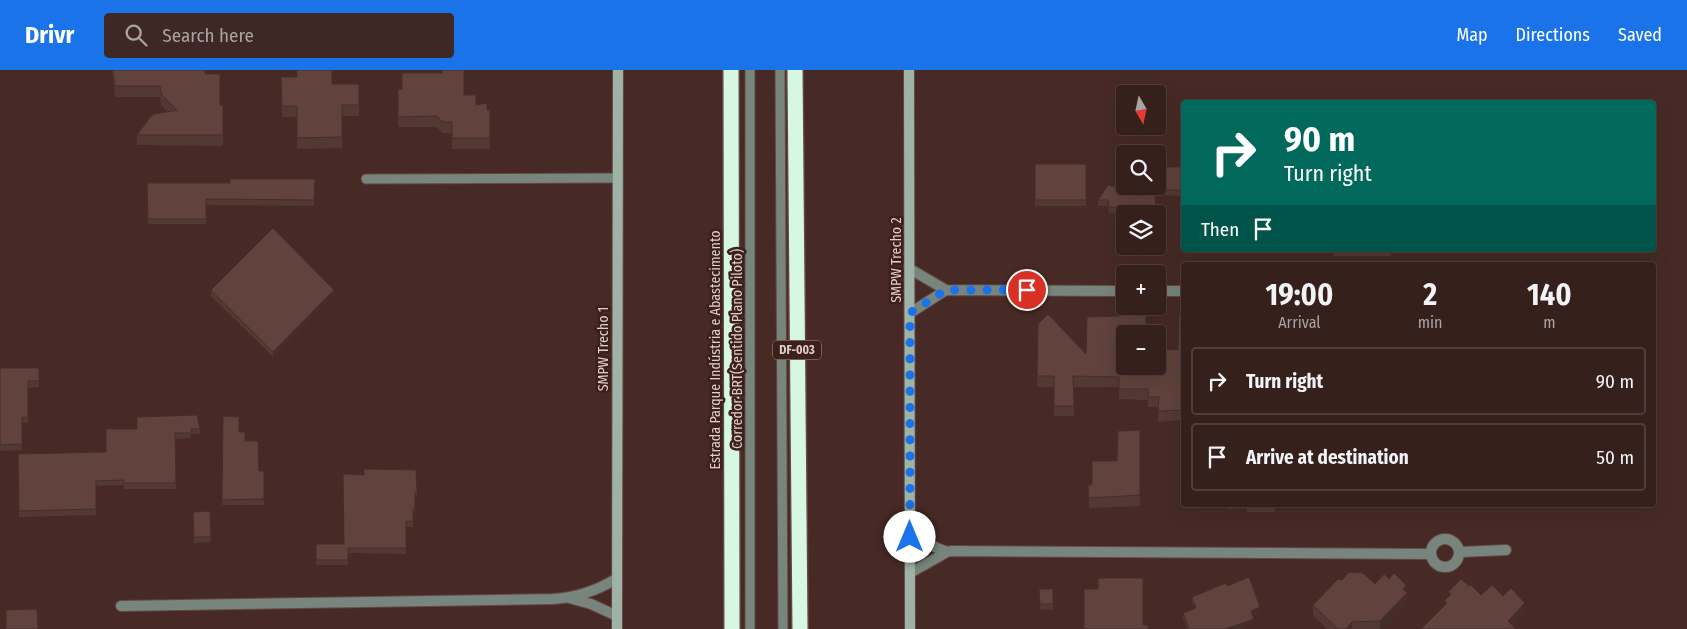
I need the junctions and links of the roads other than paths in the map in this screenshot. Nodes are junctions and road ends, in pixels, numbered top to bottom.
1 (731, 70) edge
2 (750, 70) edge
3 (780, 70) edge
4 (795, 70) edge
5 (909, 70) edge
6 (616, 71) edge
7 (618, 178) junction
8 (366, 179) dead end
9 (910, 269) junction
10 (946, 290) junction
11 (1116, 291) edge
12 (1166, 291) edge
13 (1181, 291) edge
14 (910, 313) junction
15 (910, 537) junction
16 (1506, 550) dead end
17 (947, 552) junction
18 (1460, 552) junction
19 (1431, 554) junction
20 (910, 573) junction
21 (616, 579) junction
22 (568, 598) junction
23 (121, 606) dead end
24 (617, 616) junction
25 (617, 629) edge
26 (732, 629) edge
27 (750, 629) edge
28 (783, 629) edge
29 (800, 629) edge
30 (910, 629) edge

1 - 26 highway, Estrada Parque Indústria e Abastecimento
2 - 27 lane, Corredor BRT(Sentido Plano Piloto)
3 - 28 lane
4 - 29 highway, DF-003
5 - 9 street, SMPW Trecho 2
6 - 7 street, SMPW Trecho 1
7 - 8 lane
7 - 21 street, SMPW Trecho 1
9 - 10 street
9 - 14 street, SMPW Trecho 2
10 - 11 street
10 - 14 street
12 - 13 street
14 - 15 street, SMPW Trecho 2
15 - 17 street
15 - 20 street, SMPW Trecho 2
16 - 18 street
17 - 19 street
17 - 20 street
18 - 19 street
18 - 19 street
20 - 30 street, SMPW Trecho 2
21 - 22 street
21 - 24 street, SMPW Trecho 1
22 - 23 street
22 - 24 street
24 - 25 street, SMPW Trecho 1

